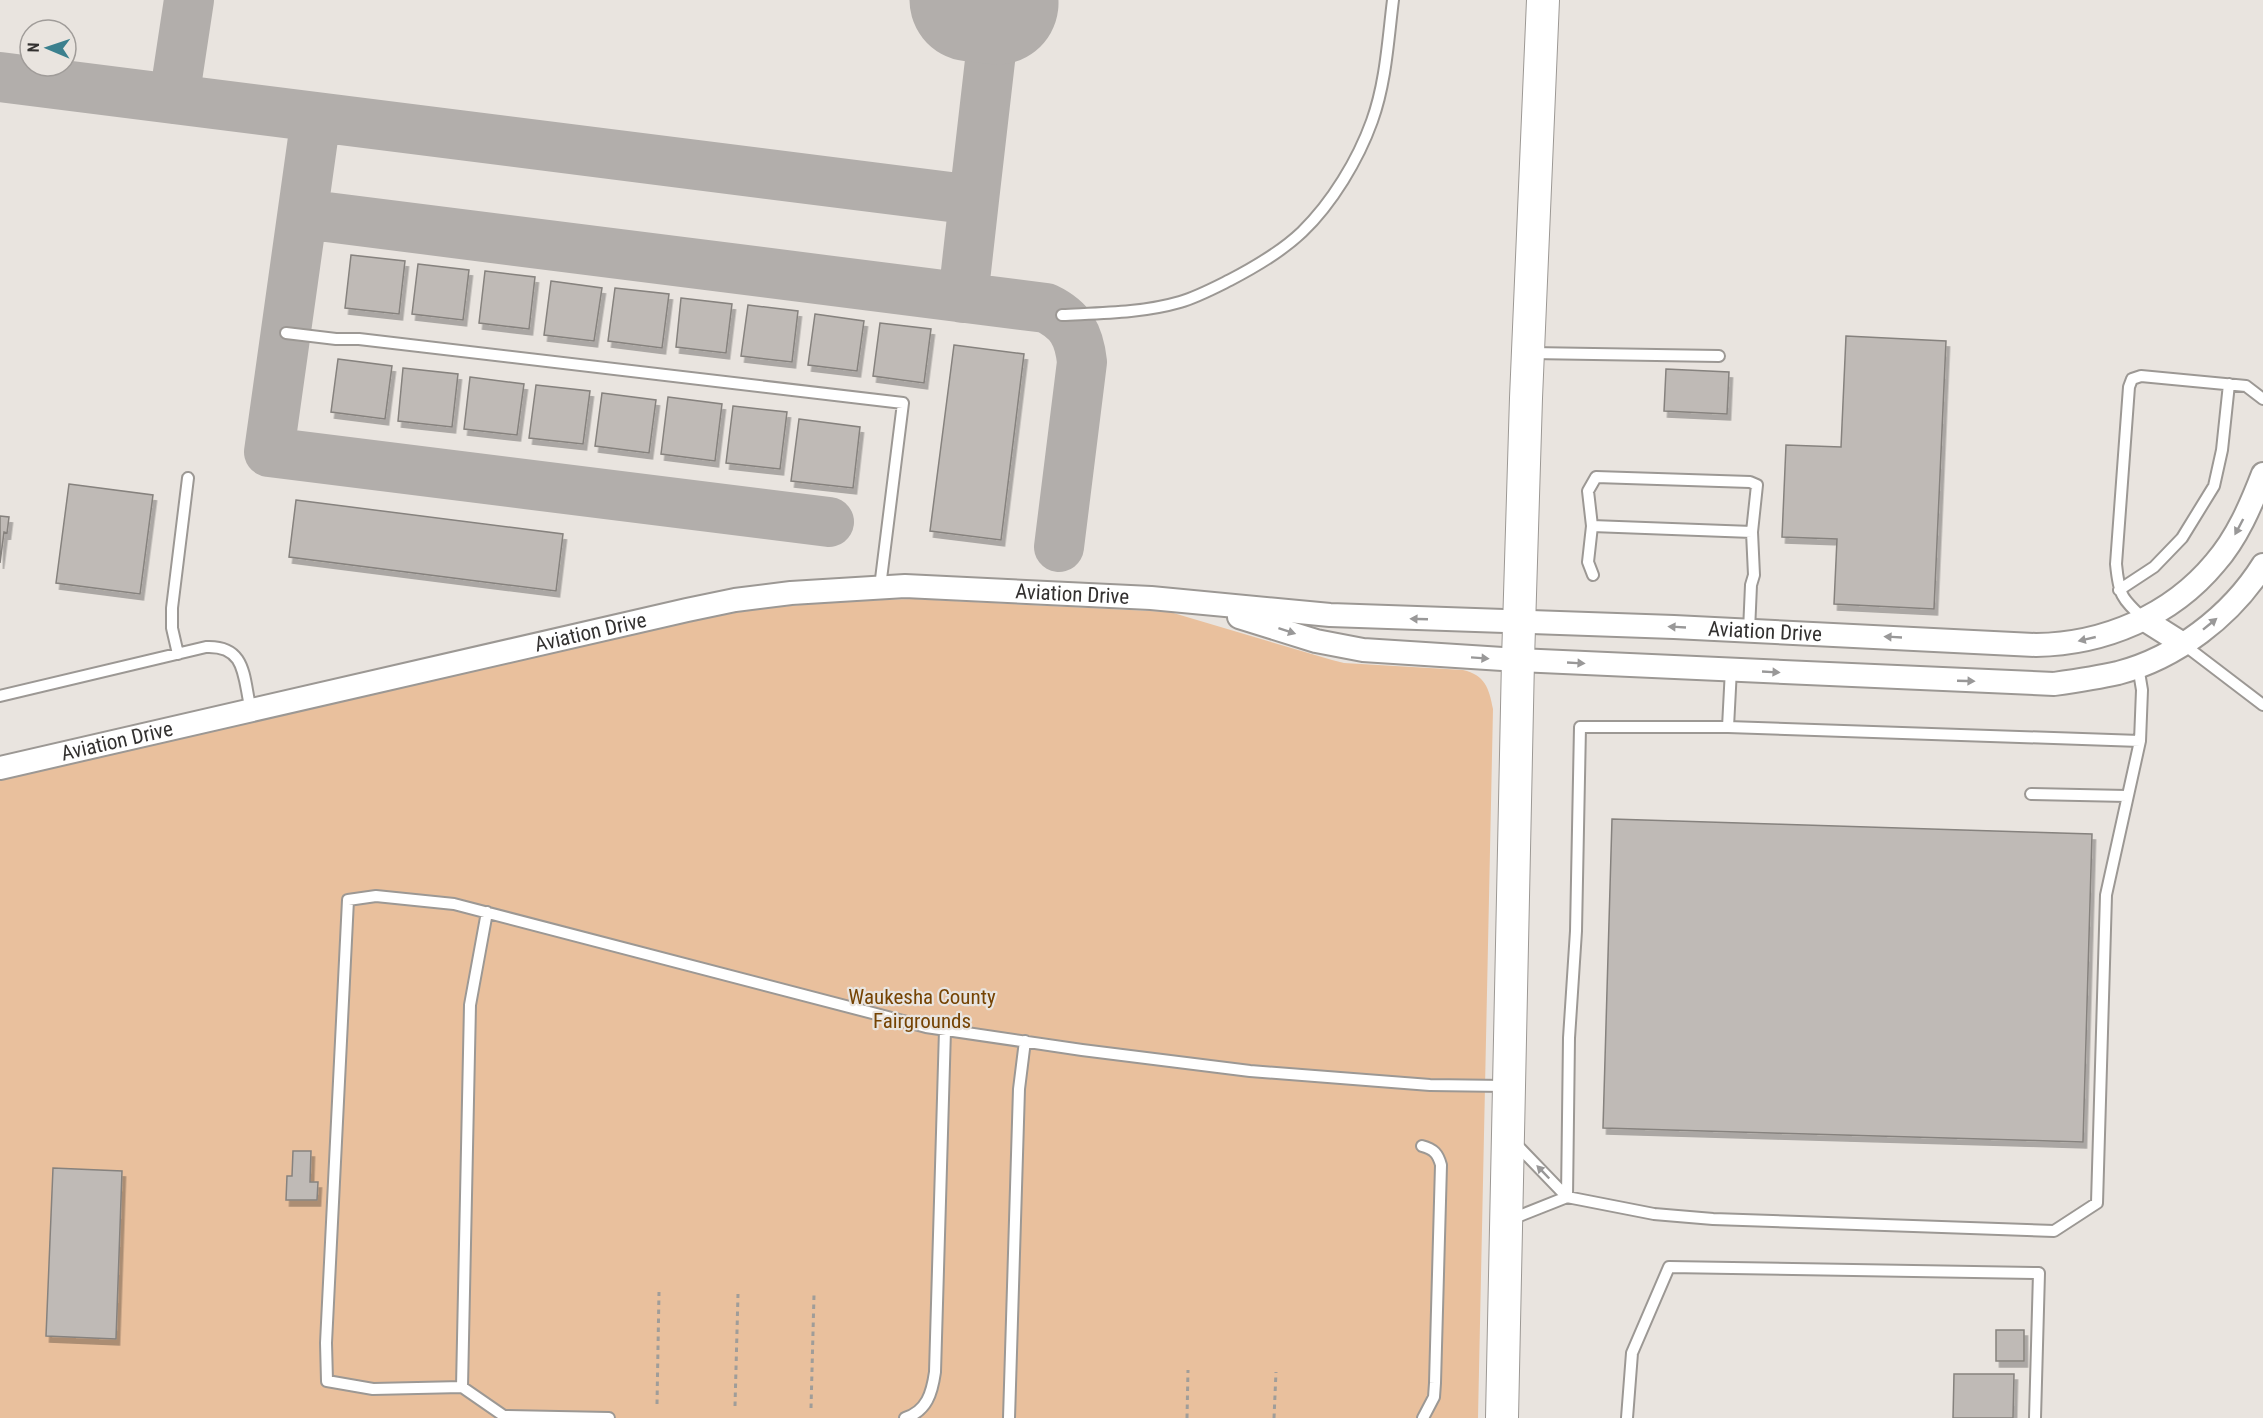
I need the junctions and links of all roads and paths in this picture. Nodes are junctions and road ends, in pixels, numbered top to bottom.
1 (1393, 0) edge
2 (1543, 0) edge
3 (1062, 315) dead end
4 (286, 333) dead end
5 (1528, 353) junction
6 (1719, 356) dead end
7 (2229, 384) junction
8 (2263, 399) edge
9 (2263, 474) edge
10 (188, 478) dead end
11 (1592, 526) junction
12 (1752, 532) junction
13 (2263, 565) edge
14 (1593, 575) dead end
15 (880, 587) junction
16 (2119, 590) junction
17 (1191, 602) junction
18 (2145, 620) junction
19 (1519, 622) junction
20 (1741, 631) junction
21 (2183, 644) junction
22 (178, 654) junction
23 (1518, 660) junction
24 (2138, 666) junction
25 (1731, 669) junction
26 (0, 696) edge
27 (2263, 705) edge
28 (251, 710) junction
29 (1728, 727) junction
30 (2140, 741) junction
31 (0, 768) edge
32 (2031, 794) dead end
33 (2127, 796) junction
34 (487, 912) junction
35 (945, 1030) junction
36 (1025, 1041) junction
37 (1509, 1086) junction
38 (1508, 1135) junction
39 (1422, 1146) dead end
40 (1567, 1197) junction
41 (1506, 1222) junction
42 (659, 1292) dead end
43 (738, 1294) dead end
44 (813, 1295) dead end
45 (1188, 1370) dead end
46 (1275, 1372) dead end
47 (462, 1387) junction
48 (657, 1404) dead end
49 (735, 1406) dead end
50 (811, 1408) dead end
51 (609, 1418) edge
52 (906, 1418) edge
53 (1009, 1418) edge
54 (1187, 1418) edge
55 (1274, 1418) edge
56 (1424, 1418) edge
57 (1502, 1418) edge
58 (1627, 1418) edge
59 (2036, 1418) edge

1 - 3 lane
2 - 5 street
4 - 15 lane
5 - 6 lane
5 - 19 street
7 - 8 lane
7 - 16 lane
7 - 16 lane
9 -> 18 street, Aviation Drive
10 - 22 lane
11 - 12 lane
11 - 12 lane
11 - 14 lane
12 - 20 lane
21 -> 13 street, Aviation Drive
15 - 17 street, Aviation Drive
15 - 28 street, Aviation Drive
16 - 18 lane
19 -> 17 street, Aviation Drive
17 -> 23 street, Aviation Drive
18 -> 20 street, Aviation Drive
18 - 21 street
20 -> 19 street, Aviation Drive
19 - 23 street
20 - 25 street
21 - 24 street, Aviation Drive
21 - 27 lane
22 - 26 lane
22 - 28 lane
23 -> 25 street, Aviation Drive
23 - 37 street
25 -> 24 street, Aviation Drive
24 - 30 lane
25 - 29 lane
28 - 31 street, Aviation Drive
29 - 30 lane
29 - 40 lane
30 - 33 lane
32 - 33 lane
33 - 40 lane
34 - 35 lane
34 - 47 lane
34 - 47 lane
35 - 36 lane
35 - 52 lane
36 - 37 lane
36 - 53 lane
37 - 38 street
40 -> 38 lane
38 - 41 street
39 - 56 lane
40 - 41 lane
41 - 57 street
42 - 48 path
43 - 49 path
44 - 50 path
45 - 54 path
46 - 55 path
47 - 51 lane
58 - 59 lane

